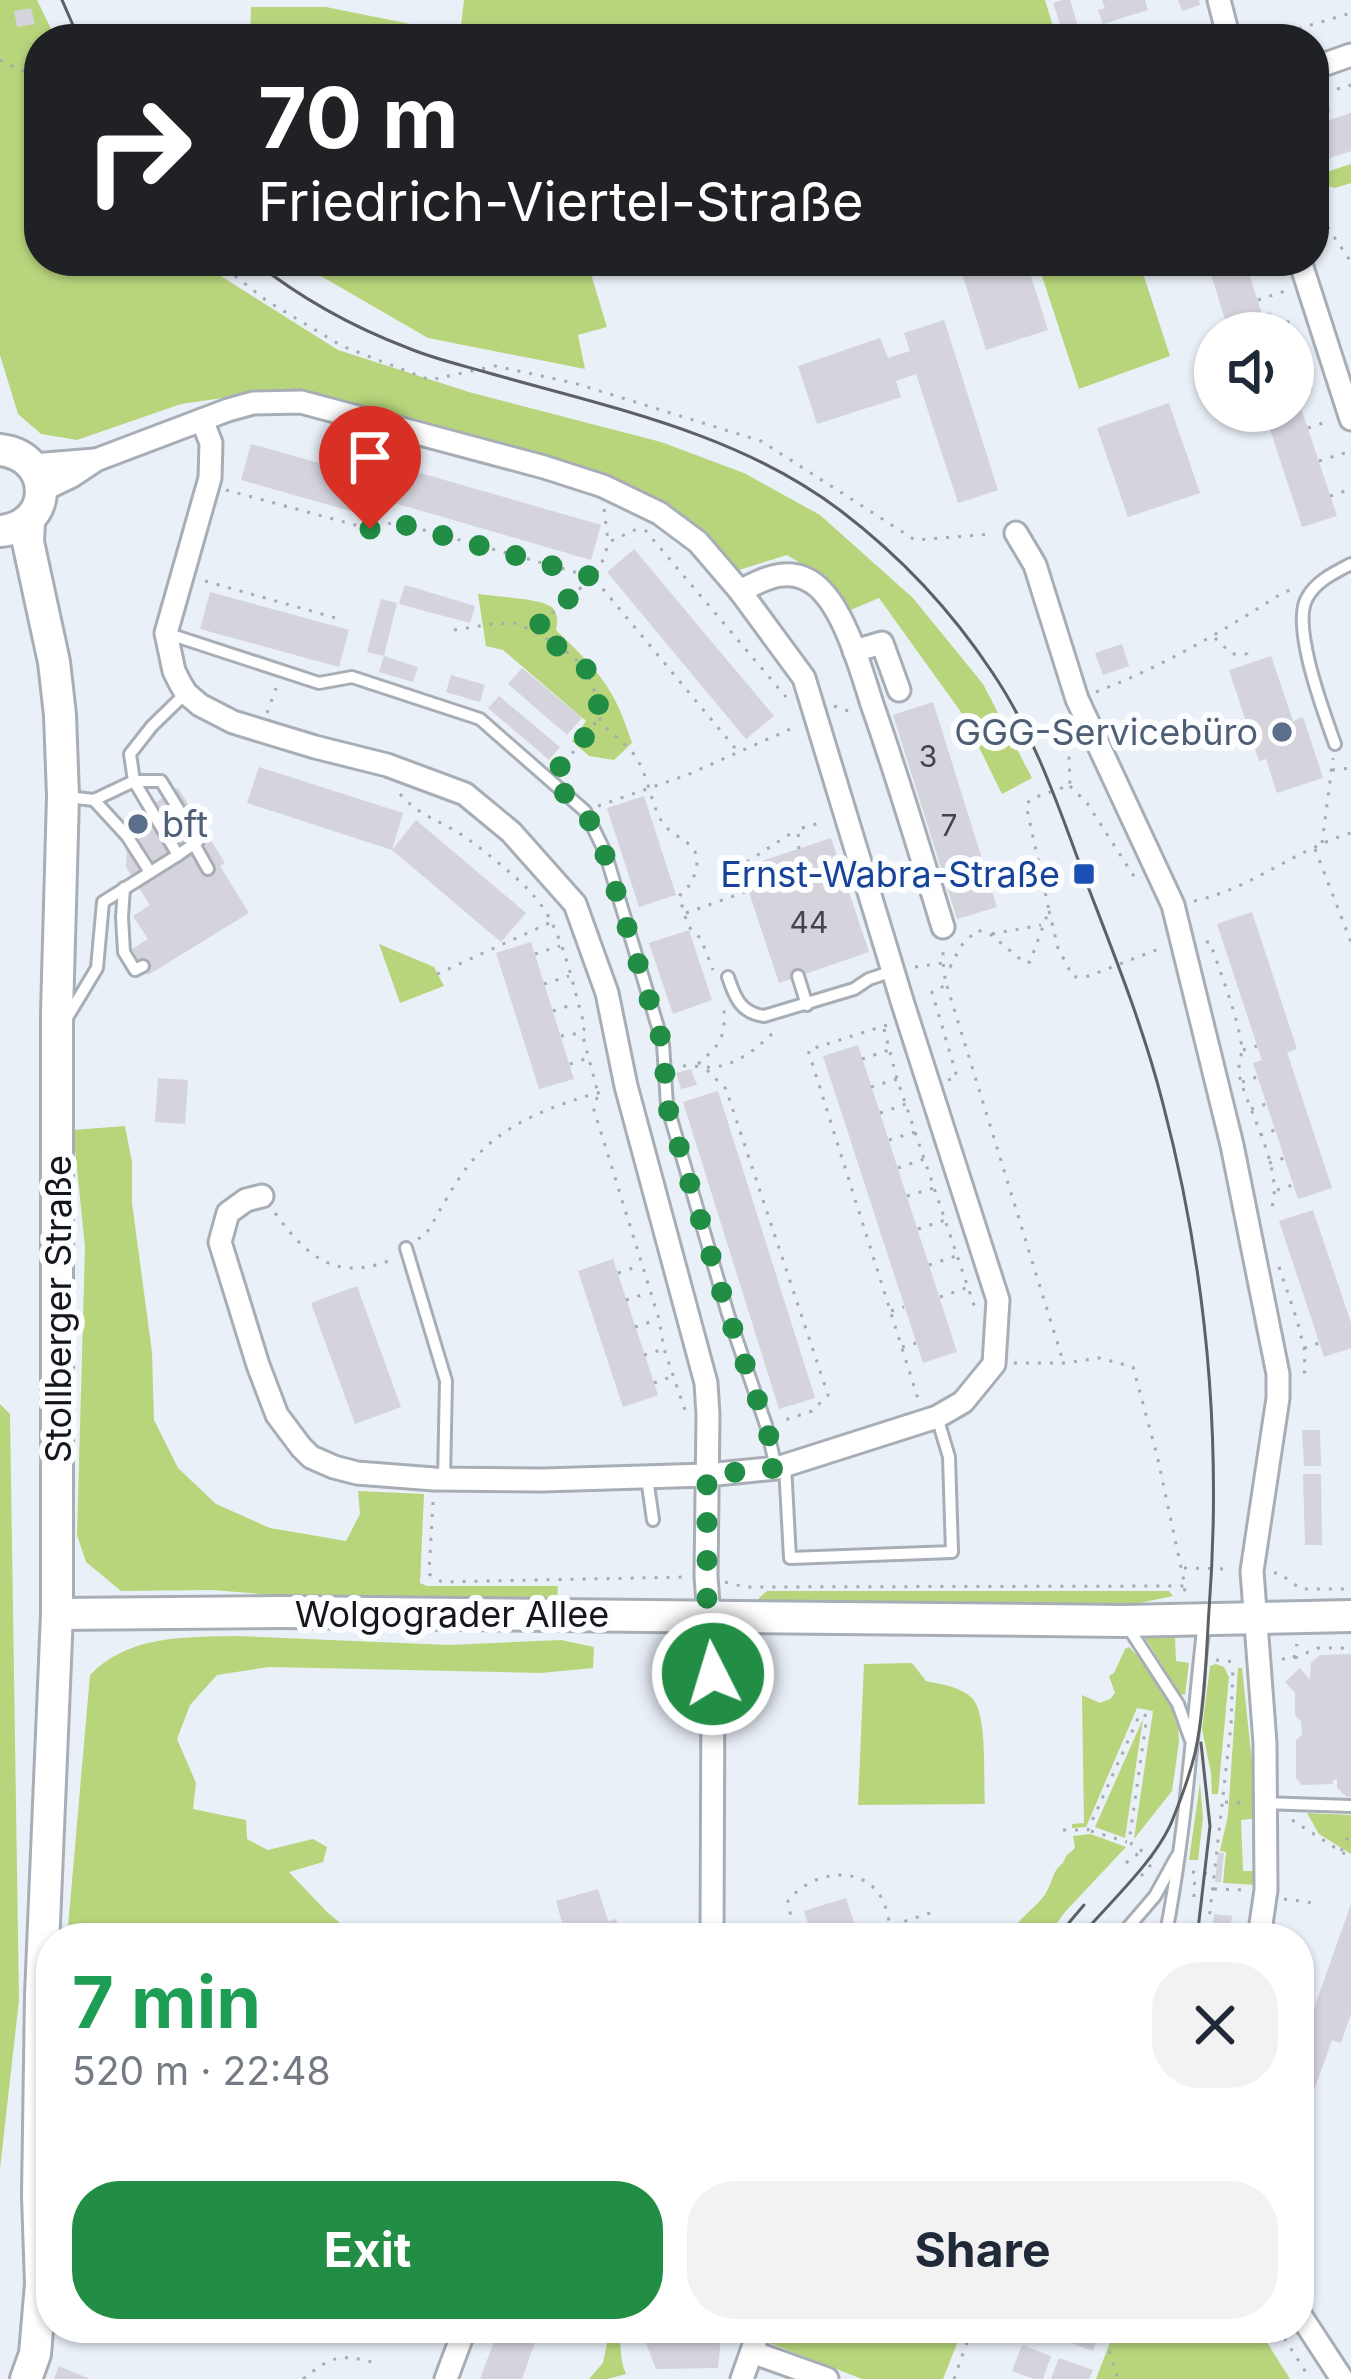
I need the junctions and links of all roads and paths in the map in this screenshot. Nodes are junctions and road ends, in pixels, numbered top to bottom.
1 (1351, 13) edge
2 (1314, 24) edge
3 (1329, 112) edge
4 (1331, 119) dead end
5 (1329, 230) edge
6 (1351, 262) edge
7 (235, 276) edge
8 (1305, 276) edge
9 (1307, 284) junction
10 (1258, 300) dead end
11 (1351, 419) edge
12 (202, 420) junction
13 (1351, 451) edge
14 (17, 458) edge
15 (1319, 461) dead end
16 (1351, 489) edge
17 (227, 490) dead end
18 (611, 490) junction
19 (1330, 496) dead end
20 (14, 526) edge
21 (1016, 533) joint
22 (0, 540) edge
23 (609, 542) junction
24 (1351, 564) edge
25 (182, 575) junction
26 (593, 577) junction
27 (1320, 582) junction
28 (740, 591) junction
29 (336, 618) dead end
30 (45, 624) junction
31 (454, 630) dead end
32 (533, 630) junction
33 (166, 633) junction
34 (1213, 637) junction
35 (854, 651) junction
36 (1250, 663) dead end
37 (899, 690) dead end
38 (186, 693) junction
39 (273, 697) dead end
40 (1077, 699) junction
41 (270, 708) dead end
42 (813, 711) junction
43 (598, 718) junction
44 (878, 721) junction
45 (1335, 744) joint
46 (740, 754) junction
47 (1351, 768) edge
48 (1330, 770) junction
49 (549, 780) junction
50 (134, 782) junction
51 (1070, 785) junction
52 (651, 788) junction
53 (399, 793) dead end
54 (79, 798) junction
55 (585, 811) junction
56 (844, 816) junction
57 (798, 830) junction
58 (1351, 833) edge
59 (194, 844) junction
60 (1322, 844) junction
61 (799, 848) dead end
62 (1314, 848) junction
63 (178, 854) junction
64 (747, 862) dead end
65 (208, 869) dead end
66 (150, 872) junction
67 (124, 889) junction
68 (748, 891) dead end
69 (1145, 894) dead end
70 (1173, 905) junction
71 (577, 910) junction
72 (1048, 910) junction
73 (684, 913) junction
74 (550, 922) junction
75 (1043, 924) junction
76 (943, 927) dead end
77 (990, 934) junction
78 (1218, 939) dead end
79 (1180, 940) junction
80 (1210, 942) junction
81 (1351, 942) edge
82 (560, 946) junction
83 (535, 954) dead end
84 (943, 963) junction
85 (143, 967) dead end
86 (1227, 967) dead end
87 (1219, 969) junction
88 (893, 971) junction
89 (437, 974) dead end
90 (569, 976) junction
91 (798, 976) dead end
92 (728, 977) joint
93 (544, 984) dead end
94 (946, 985) junction
95 (1239, 990) dead end
96 (1227, 994) junction
97 (724, 995) dead end
98 (578, 1003) junction
99 (807, 1005) junction
100 (791, 1010) junction
101 (553, 1011) dead end
102 (908, 1019) junction
103 (1249, 1019) dead end
104 (1237, 1023) junction
105 (883, 1027) junction
106 (582, 1033) junction
107 (57, 1034) junction
108 (561, 1036) dead end
109 (1257, 1046) dead end
110 (889, 1050) junction
111 (1243, 1050) junction
112 (589, 1058) junction
113 (862, 1059) dead end
114 (570, 1064) dead end
115 (696, 1065) junction
116 (665, 1067) junction
117 (706, 1068) junction
118 (827, 1068) dead end
119 (815, 1072) junction
120 (1257, 1077) dead end
121 (897, 1079) junction
122 (945, 1080) dead end
123 (1241, 1082) junction
124 (626, 1086) junction
125 (872, 1087) dead end
126 (598, 1093) junction
127 (836, 1095) dead end
128 (823, 1099) junction
129 (906, 1104) junction
130 (1266, 1104) dead end
131 (1252, 1109) junction
132 (880, 1113) dead end
133 (845, 1124) dead end
134 (832, 1128) junction
135 (1275, 1130) dead end
136 (915, 1132) junction
137 (1260, 1136) junction
138 (889, 1140) dead end
139 (853, 1149) dead end
140 (840, 1153) junction
141 (1284, 1158) dead end
142 (924, 1159) junction
143 (1269, 1163) junction
144 (898, 1168) dead end
145 (862, 1178) dead end
146 (850, 1183) junction
147 (1293, 1185) dead end
148 (934, 1188) junction
149 (1276, 1190) junction
150 (262, 1196) joint
151 (907, 1196) dead end
152 (872, 1206) dead end
153 (859, 1210) junction
154 (945, 1220) junction
155 (1265, 1222) dead end
156 (918, 1229) dead end
157 (883, 1240) dead end
158 (869, 1244) junction
159 (406, 1248) junction
160 (957, 1256) junction
161 (642, 1264) junction
162 (1293, 1264) dead end
163 (929, 1265) dead end
164 (1280, 1268) dead end
165 (618, 1273) dead end
166 (893, 1273) dead end
167 (880, 1278) junction
168 (968, 1288) junction
169 (1301, 1291) dead end
170 (651, 1292) junction
171 (1289, 1295) dead end
172 (940, 1297) dead end
173 (626, 1300) dead end
174 (904, 1307) dead end
175 (891, 1311) junction
176 (1310, 1316) dead end
177 (659, 1319) junction
178 (1298, 1320) dead end
179 (635, 1327) dead end
180 (916, 1342) dead end
181 (1319, 1343) dead end
182 (902, 1347) junction
183 (664, 1348) junction
184 (1304, 1348) dead end
185 (994, 1353) junction
186 (644, 1355) dead end
187 (1064, 1363) junction
188 (673, 1376) junction
189 (654, 1383) dead end
190 (931, 1419) junction
191 (766, 1425) junction
192 (706, 1428) junction
193 (781, 1467) junction
194 (646, 1475) junction
195 (707, 1475) junction
196 (439, 1479) junction
197 (653, 1520) dead end
198 (706, 1576) junction
199 (1185, 1586) junction
200 (1302, 1603) junction
201 (57, 1614) junction
202 (1351, 1616) edge
203 (707, 1617) junction
204 (1256, 1617) junction
205 (1194, 1618) junction
206 (1124, 1621) junction
207 (1351, 1648) edge
208 (1200, 1658) junction
209 (1294, 1658) junction
210 (1259, 1660) junction
211 (1234, 1662) junction
212 (1191, 1741) junction
213 (1265, 1803) junction
214 (1351, 1806) edge
215 (1063, 1830) dead end
216 (1088, 1830) junction
217 (1351, 1831) edge
218 (1129, 1842) junction
219 (1141, 1851) junction
220 (1341, 1851) junction
221 (1351, 1858) edge
222 (1155, 1860) junction
223 (1126, 1863) dead end
224 (1175, 1869) junction
225 (1195, 1873) junction
226 (1214, 1874) junction
227 (1141, 1876) dead end
228 (1213, 1889) junction
229 (1266, 1894) junction
230 (1194, 1897) dead end
231 (1314, 1903) dead end
232 (933, 1912) dead end
233 (44, 1923) edge
234 (712, 1923) edge
235 (792, 1923) edge
236 (889, 1923) edge
237 (899, 1923) edge
238 (1132, 1923) edge
239 (1168, 1923) edge
240 (1209, 1923) edge
241 (1261, 1923) edge
242 (1314, 2336) edge
243 (36, 2342) edge
244 (459, 2343) edge
245 (755, 2343) edge
246 (967, 2343) edge
247 (1107, 2343) edge
248 (1287, 2343) edge
249 (752, 2352) junction
250 (379, 2364) dead end
251 (26, 2379) edge
252 (303, 2379) edge
253 (446, 2379) edge
254 (742, 2379) edge
255 (827, 2379) edge
256 (954, 2379) edge
257 (1118, 2379) edge
258 (1310, 2379) edge
259 (1342, 2379) edge

1 - 2 path
3 - 4 path
5 - 6 path
7 - 21 path
8 - 9 street
9 - 10 path
9 - 11 street
12 - 14 street
12 - 18 street
12 - 25 street
13 - 15 path
14 - 20 main road
16 - 19 path
17 - 26 path
18 - 23 path
18 - 28 street
20 - 30 main road, Stollberger Straße
21 - 40 street
22 - 30 main road, Stollberger Straße
23 - 26 path
23 - 42 path
24 - 27 lane
25 - 29 path
25 - 33 street
26 - 32 path
26 - 46 path
27 - 34 path
27 - 45 lane
28 - 35 street
28 - 42 street
30 - 54 main road, Stollberger Straße
31 - 32 path
32 - 43 path
33 - 38 street
33 - 49 lane
34 - 36 path
34 - 40 path
35 - 37 street
35 - 44 street
38 - 50 lane
38 - 71 street
39 - 41 path
40 - 51 path
40 - 70 street
42 - 44 path
42 - 46 path
42 - 56 street
43 - 49 path
43 - 52 path
44 - 76 street
45 - 48 path
46 - 52 path
47 - 48 path
48 - 60 path
49 - 55 lane
50 - 54 lane
50 - 59 lane
50 - 63 lane
51 - 69 path
51 - 72 path
52 - 55 path
52 - 73 path
53 - 74 path
54 - 66 lane
54 - 107 main road, Stollberger Straße
55 - 116 lane
56 - 57 path
56 - 88 street
57 - 61 path
57 - 64 path
58 - 60 path
59 - 63 lane
59 - 65 lane
60 - 62 path
62 - 70 path
62 - 81 path
63 - 66 lane
66 - 67 lane
67 - 85 lane
67 - 107 lane
68 - 73 path
70 - 79 street
71 - 74 path
71 - 124 street
72 - 75 path
72 - 79 path
73 - 92 path
74 - 82 path
74 - 89 path
75 - 77 path
75 - 77 path
77 - 84 path
78 - 80 path
79 - 80 path
79 - 204 street
80 - 87 path
82 - 83 path
82 - 90 path
84 - 88 path
84 - 94 path
86 - 87 path
87 - 96 path
88 - 99 lane
88 - 102 street
90 - 93 path
90 - 98 path
91 - 99 lane
92 - 100 lane
94 - 122 path
94 - 187 path
95 - 96 path
96 - 104 path
97 - 115 path
98 - 101 path
98 - 106 path
99 - 100 lane
100 - 117 path
102 - 105 path
102 - 185 street
103 - 104 path
104 - 111 path
105 - 110 path
105 - 119 path
106 - 108 path
106 - 112 path
107 - 201 main road, Stollberger Straße
109 - 111 path
110 - 113 path
110 - 121 path
111 - 123 path
112 - 114 path
112 - 126 path
115 - 116 path
115 - 117 path
116 - 191 lane
117 - 191 path
118 - 119 path
119 - 128 path
120 - 123 path
121 - 125 path
121 - 129 path
123 - 131 path
124 - 126 path
124 - 192 street
126 - 159 path
126 - 161 path
127 - 128 path
128 - 134 path
129 - 132 path
129 - 136 path
130 - 131 path
131 - 137 path
133 - 134 path
134 - 140 path
135 - 137 path
136 - 138 path
136 - 142 path
137 - 143 path
139 - 140 path
140 - 146 path
141 - 143 path
142 - 144 path
142 - 148 path
143 - 149 path
145 - 146 path
146 - 153 path
147 - 149 path
148 - 151 path
148 - 154 path
149 - 155 path
150 - 159 path
150 - 196 street
152 - 153 path
153 - 158 path
154 - 156 path
154 - 160 path
157 - 158 path
158 - 167 path
159 - 196 lane
160 - 163 path
160 - 168 path
161 - 165 path
161 - 170 path
162 - 164 path
166 - 167 path
167 - 175 path
168 - 172 path
168 - 185 path
169 - 171 path
170 - 173 path
170 - 177 path
174 - 175 path
175 - 182 path
176 - 178 path
177 - 179 path
177 - 183 path
180 - 182 path
181 - 184 path
182 - 190 path
183 - 186 path
183 - 188 path
185 - 187 path
185 - 190 street
187 - 199 path
188 - 189 path
188 - 192 path
190 - 193 street
190 - 193 lane
191 - 193 lane
192 - 195 street
193 - 195 street
194 - 195 street
194 - 196 street
194 - 197 lane
195 - 198 street
196 - 198 path
198 - 199 path
198 - 203 street
199 - 205 path
200 - 202 main road, Wolgograder Allee
200 - 204 main road, Wolgograder Allee
200 - 209 path
201 - 203 main road, Wolgograder Allee
201 - 233 main road, Stollberger Straße
203 - 206 main road, Wolgograder Allee
203 - 234 street
204 - 205 main road, Wolgograder Allee
204 - 210 street
205 - 206 main road, Wolgograder Allee
205 - 208 lane
206 - 212 lane
207 - 209 path
208 - 211 path
208 - 212 lane
209 - 210 path
210 - 211 path
210 - 213 street
211 - 226 path
212 - 224 lane
213 - 214 lane
213 - 220 path
213 - 229 street
215 - 216 path
216 - 218 path
216 - 218 path
217 - 220 path
218 - 219 path
219 - 222 path
219 - 223 path
220 - 221 path
222 - 224 path
222 - 227 path
224 - 225 path
224 - 238 lane
224 - 239 lane
225 - 226 path
225 - 230 path
226 - 228 path
228 - 229 path
228 - 240 path
229 - 231 path
229 - 241 street
232 - 237 path
235 - 236 path
242 - 259 street
243 - 251 main road, Stollberger Straße
244 - 253 street
245 - 249 street
246 - 256 path
247 - 257 path
248 - 258 path
249 - 254 street
249 - 255 street
250 - 252 path

